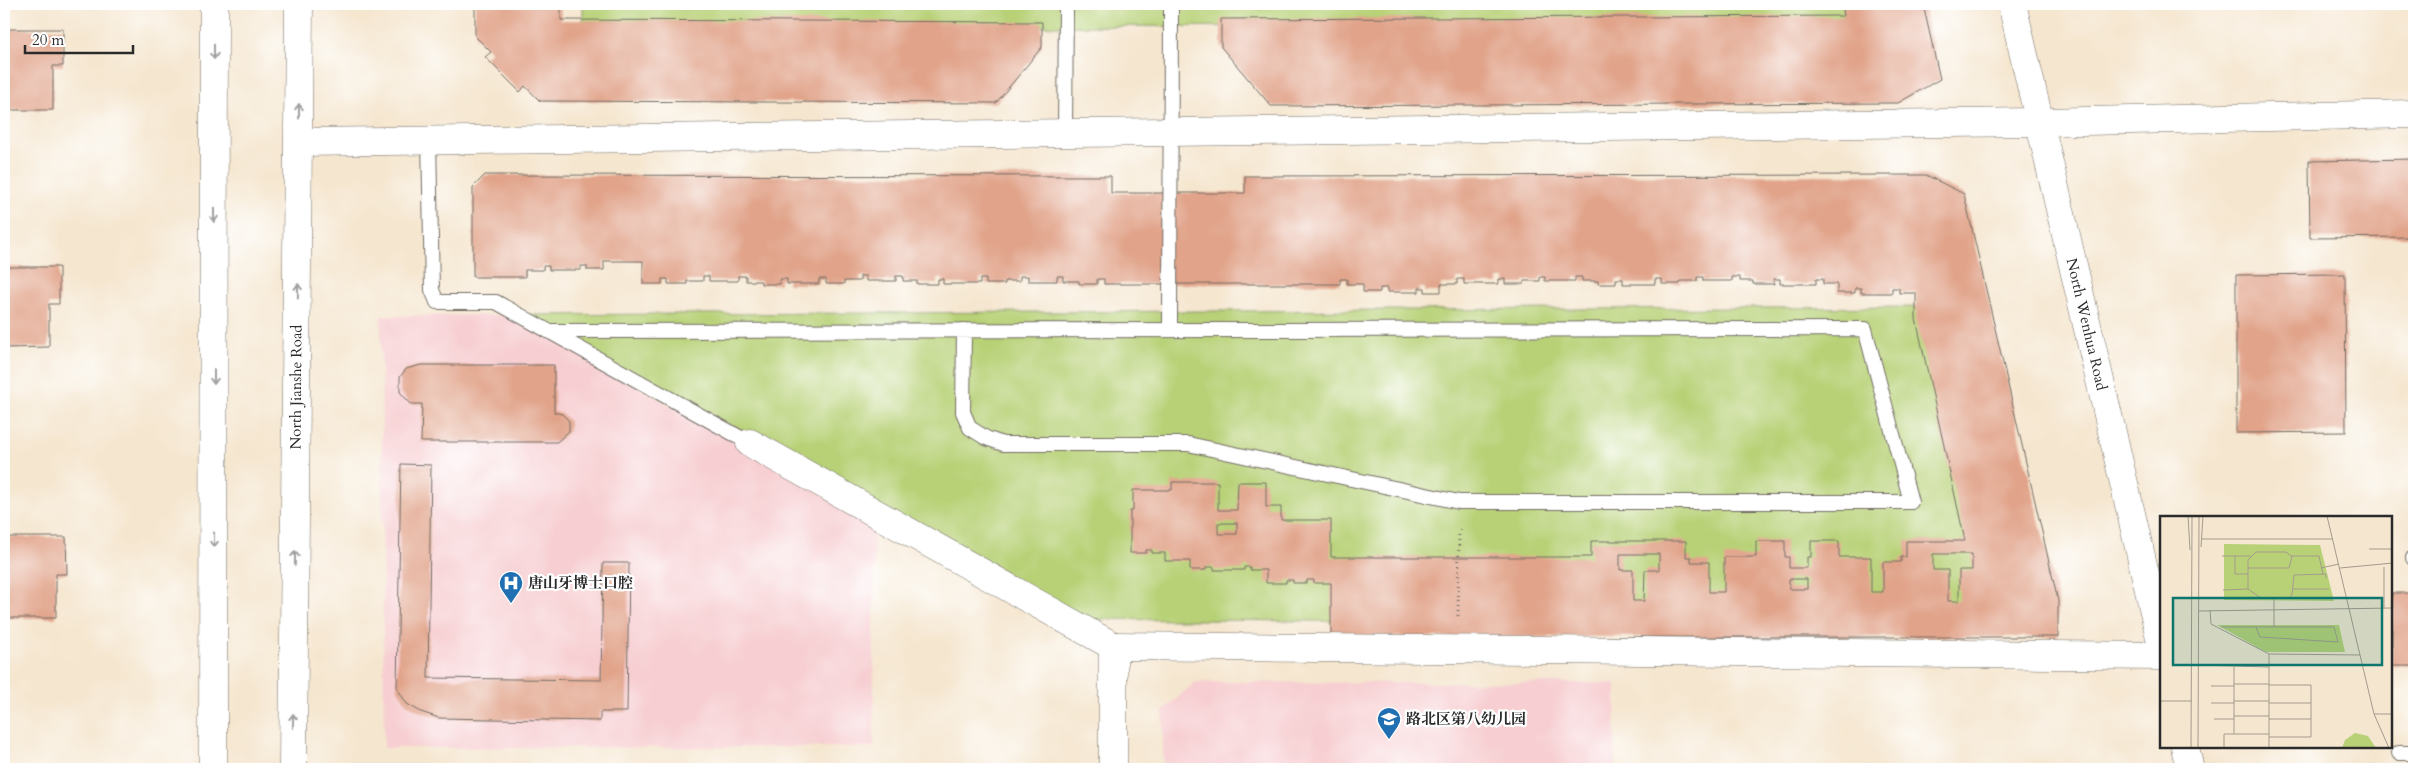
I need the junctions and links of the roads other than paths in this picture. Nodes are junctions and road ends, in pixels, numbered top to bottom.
1 (214, 4) edge
2 (299, 4) edge
3 (1066, 4) edge
4 (1171, 4) edge
5 (2012, 4) edge
6 (2414, 114) edge
7 (2039, 122) junction
8 (1170, 131) junction
9 (1065, 133) junction
10 (429, 140) junction
11 (299, 142) junction
12 (964, 330) junction
13 (1170, 330) junction
14 (548, 331) junction
15 (750, 443) joint
16 (2160, 637) edge
17 (1113, 646) junction
18 (2160, 656) edge
19 (2185, 748) edge
20 (2399, 753) dead end
21 (2414, 753) edge
22 (214, 769) edge
23 (293, 769) edge
24 (1113, 769) edge
25 (2190, 769) edge

1 -> 22 street
11 -> 2 street, North Jianshe Road
3 - 9 lane
4 - 8 lane
5 - 7 street, North Wenhua Road
6 - 7 street
7 - 8 street
7 - 16 street, North Wenhua Road
8 - 9 street
8 - 13 lane
9 - 10 street
10 - 11 street
10 - 14 lane
23 -> 11 street, North Jianshe Road
12 - 13 lane
12 - 13 lane
12 - 14 lane
14 - 15 lane
15 - 17 street
17 - 18 street
17 - 24 street
19 - 25 street
20 - 21 lane

